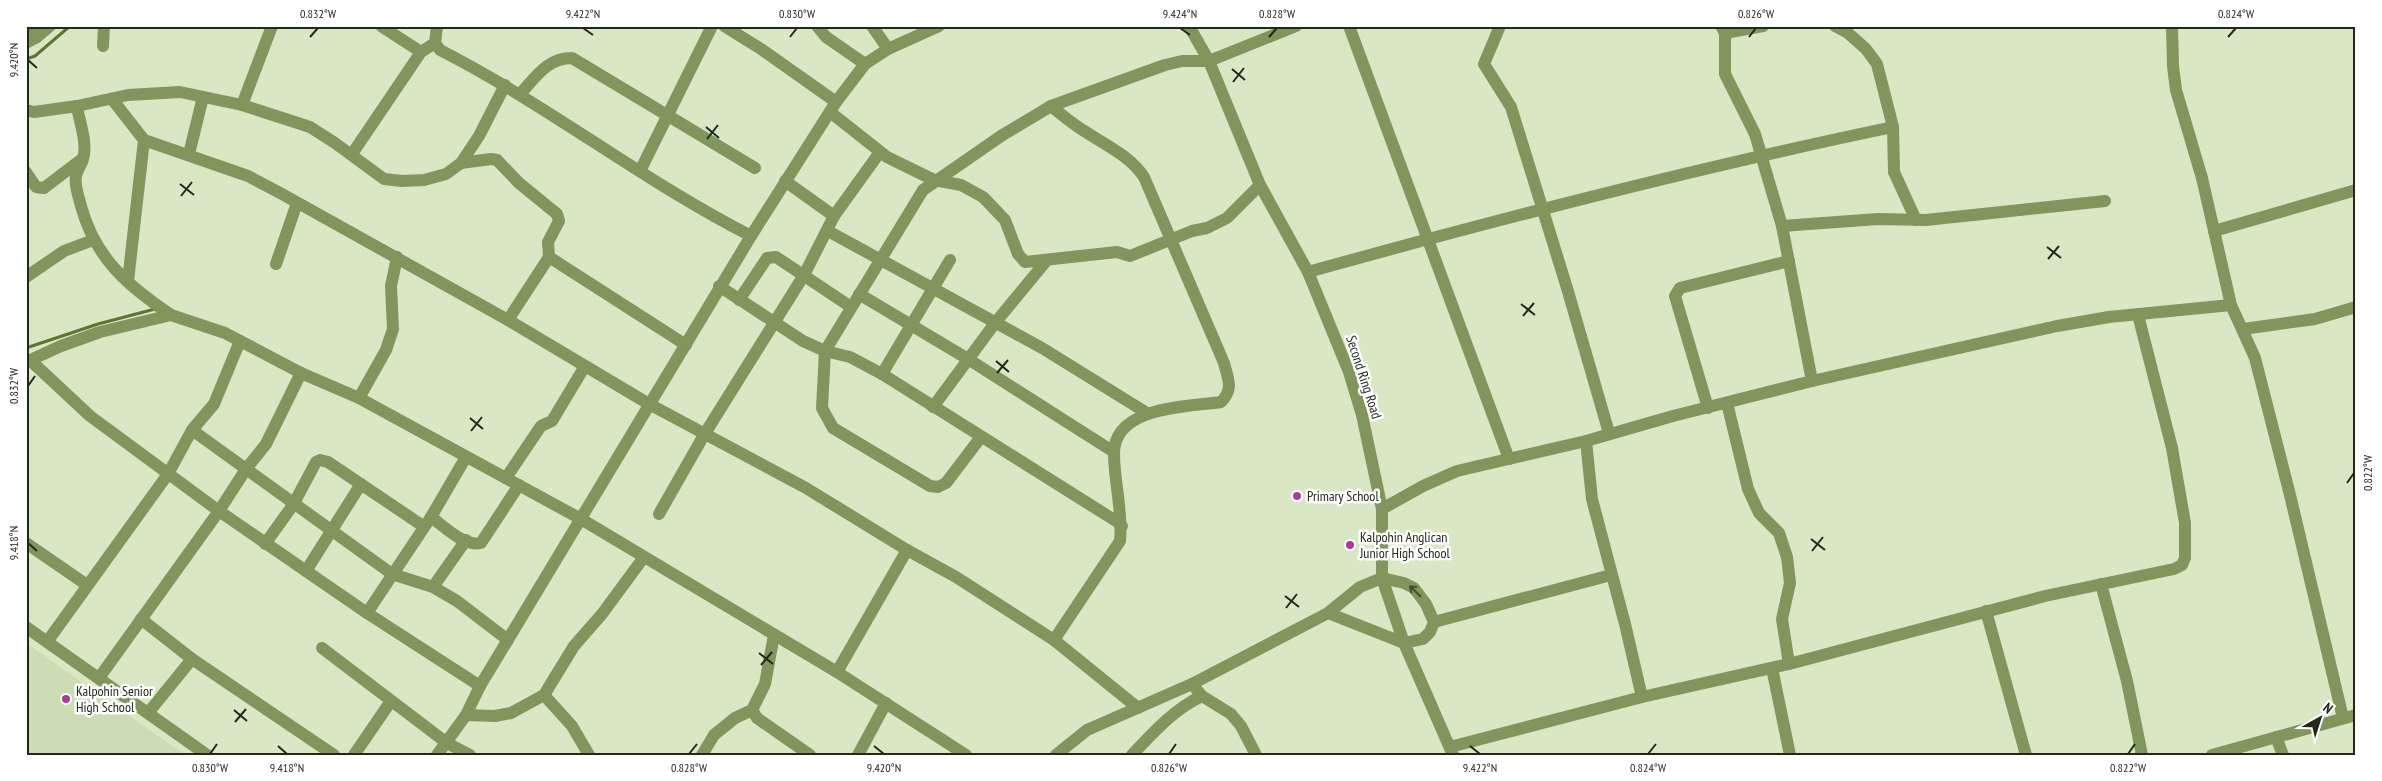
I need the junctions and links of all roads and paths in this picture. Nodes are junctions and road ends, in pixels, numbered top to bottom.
1 (28, 26) edge
2 (50, 26) edge
3 (104, 26) edge
4 (272, 26) edge
5 (381, 26) edge
6 (437, 26) edge
7 (712, 26) edge
8 (724, 26) edge
9 (817, 26) edge
10 (872, 26) edge
11 (939, 26) edge
12 (1189, 26) edge
13 (1296, 26) edge
14 (1349, 26) edge
15 (1500, 26) edge
16 (1763, 26) edge
17 (1835, 26) edge
18 (2172, 26) edge
19 (1723, 30) edge
20 (32, 40) edge
21 (435, 43) junction
22 (103, 46) dead end
23 (888, 49) junction
24 (421, 52) junction
25 (1209, 61) junction
26 (865, 64) junction
27 (505, 85) junction
28 (520, 94) junction
29 (203, 97) junction
30 (112, 99) junction
31 (76, 106) junction
32 (242, 106) junction
33 (1051, 106) junction
34 (833, 107) junction
35 (29, 113) edge
36 (668, 118) junction
37 (1893, 127) junction
38 (144, 140) junction
39 (880, 152) junction
40 (189, 154) junction
41 (352, 154) junction
42 (1761, 154) junction
43 (84, 157) junction
44 (461, 163) junction
45 (755, 168) dead end
46 (640, 171) junction
47 (26, 172) edge
48 (934, 180) junction
49 (785, 181) junction
50 (1260, 185) junction
51 (2356, 190) edge
52 (2105, 201) dead end
53 (297, 203) junction
54 (1543, 209) junction
55 (834, 216) junction
56 (1916, 220) junction
57 (1782, 226) junction
58 (828, 231) junction
59 (2214, 231) junction
60 (751, 236) junction
61 (1428, 239) junction
62 (93, 240) junction
63 (1172, 241) junction
64 (397, 257) junction
65 (549, 257) junction
66 (950, 260) dead end
67 (1047, 260) junction
68 (879, 261) junction
69 (1789, 261) junction
70 (276, 264) dead end
71 (1308, 272) junction
72 (804, 274) junction
73 (26, 277) edge
74 (128, 281) junction
75 (719, 286) junction
76 (932, 288) junction
77 (859, 294) junction
78 (739, 300) junction
79 (2230, 305) junction
80 (851, 307) junction
81 (2356, 307) edge
82 (171, 315) junction
83 (2138, 315) junction
84 (508, 320) junction
85 (774, 322) junction
86 (995, 323) junction
87 (911, 325) junction
88 (2243, 329) junction
89 (240, 341) junction
90 (686, 345) junction
91 (825, 351) junction
92 (968, 358) junction
93 (28, 361) edge
94 (585, 366) junction
95 (301, 373) junction
96 (882, 374) junction
97 (1812, 381) junction
98 (359, 398) junction
99 (1727, 403) junction
100 (649, 404) junction
101 (933, 407) junction
102 (1708, 408) junction
103 (1147, 413) junction
104 (192, 430) junction
105 (1608, 433) junction
106 (704, 435) junction
107 (981, 437) junction
108 (1586, 441) junction
109 (1114, 452) junction
110 (466, 457) junction
111 (1509, 459) junction
112 (246, 469) junction
113 (168, 474) junction
114 (506, 478) junction
115 (360, 484) junction
116 (519, 485) junction
117 (294, 505) junction
118 (1382, 509) junction
119 (218, 511) junction
120 (659, 514) dead end
121 (581, 519) junction
122 (427, 521) junction
123 (1122, 526) junction
124 (332, 532) junction
125 (466, 540) junction
126 (26, 543) edge
127 (265, 544) junction
128 (907, 550) junction
129 (644, 557) junction
130 (306, 571) junction
131 (392, 574) junction
132 (1611, 575) junction
133 (1382, 578) junction
134 (2101, 584) junction
135 (87, 585) junction
136 (433, 587) junction
137 (1986, 611) junction
138 (367, 613) junction
139 (1328, 613) junction
140 (141, 619) junction
141 (1434, 622) junction
142 (26, 627) edge
143 (774, 635) junction
144 (508, 640) junction
145 (1054, 640) junction
146 (46, 642) junction
147 (1404, 643) junction
148 (322, 648) dead end
149 (192, 659) junction
150 (1789, 664) junction
151 (1772, 668) junction
152 (837, 672) junction
153 (98, 678) junction
154 (1192, 684) junction
155 (480, 686) junction
156 (544, 695) junction
157 (1202, 696) junction
158 (1642, 697) junction
159 (391, 701) junction
160 (886, 702) junction
161 (1138, 708) junction
162 (752, 710) junction
163 (148, 713) junction
164 (2356, 715) edge
165 (466, 716) junction
166 (2343, 718) junction
167 (2276, 737) junction
168 (447, 743) junction
169 (1452, 751) edge
170 (207, 755) edge
171 (334, 755) edge
172 (354, 755) edge
173 (437, 755) edge
174 (470, 755) edge
175 (589, 755) edge
176 (702, 755) edge
177 (810, 755) edge
178 (858, 755) edge
179 (966, 755) edge
180 (1056, 755) edge
181 (1132, 755) edge
182 (1256, 755) edge
183 (1790, 755) edge
184 (2026, 755) edge
185 (2142, 755) edge
186 (2212, 755) edge
187 (2283, 755) edge

1 - 20 street
2 - 20 street
3 - 22 street
4 - 32 street
5 - 24 street
6 - 21 street
7 - 36 street
8 - 34 street
9 - 26 street
10 - 23 street
11 - 23 street
12 - 25 street, Second Ring Road
13 - 25 street
14 - 61 street
15 - 54 street
16 - 19 street
17 - 37 street
18 - 59 street
19 - 42 street
21 - 24 street
21 - 27 street
23 - 26 street
24 - 41 street
25 - 33 street
25 - 50 street, Second Ring Road
26 - 34 street
27 - 28 street
27 - 44 street
28 - 36 street
28 - 46 street
29 - 30 street
29 - 32 street
29 - 40 street
30 - 31 street
30 - 38 street
31 - 35 street
31 - 43 street
32 - 41 street
33 - 48 street
33 - 63 street
34 - 39 street
34 - 49 street
36 - 45 street
36 - 46 street
37 - 42 street
37 - 56 street
38 - 40 street
38 - 74 street
39 - 48 street
39 - 55 street
40 - 53 street
41 - 44 street
42 - 54 street
42 - 57 street
43 - 47 street
43 - 62 street
44 - 65 street
46 - 60 street
48 - 67 street
48 - 68 street
49 - 55 street
49 - 60 street
50 - 63 street
50 - 71 street, Second Ring Road
51 - 59 street
52 - 56 street
53 - 64 street
53 - 70 street
54 - 61 street
54 - 105 street
55 - 58 street
56 - 57 street
57 - 69 street
58 - 68 street
58 - 72 street
59 - 79 street
60 - 75 street
61 - 71 street
61 - 111 street
62 - 73 street
62 - 74 street
63 - 67 street
63 - 103 street
64 - 84 street
64 - 98 street
65 - 84 street
65 - 90 street
66 - 76 street
67 - 86 street
68 - 76 street
68 - 77 street
69 - 97 street
69 - 102 street
71 - 118 street, Second Ring Road
72 - 78 street
72 - 80 street
72 - 85 street
74 - 82 street
75 - 78 street
75 - 90 street
76 - 86 street
76 - 87 street
77 - 80 street
77 - 87 street
78 - 85 street
79 - 83 street
79 - 88 street
80 - 91 street
81 - 88 street
82 - 89 street
82 - 93 street
83 - 97 street
83 - 134 street
84 - 94 street
85 - 91 street
85 - 106 street
86 - 92 street
86 - 103 street
87 - 92 street
87 - 96 street
88 - 166 street
89 - 95 street
89 - 104 street
90 - 100 street
91 - 96 street
91 - 107 street
92 - 101 street
92 - 109 street
93 - 113 street
94 - 100 street
94 - 114 street
95 - 98 street
95 - 112 street
96 - 101 street
97 - 99 street
98 - 110 street
99 - 102 street
99 - 150 street
100 - 106 street
100 - 121 street
101 - 107 street
102 - 105 street
103 - 109 street
104 - 112 street
104 - 113 street
105 - 108 street
106 - 120 street
106 - 128 street
107 - 123 street
108 - 111 street
108 - 132 street
109 - 123 street
110 - 114 street
110 - 122 street
111 - 118 street
112 - 117 street
112 - 119 street
113 - 119 street
113 - 135 street
114 - 116 street
115 - 117 street
115 - 122 street
115 - 124 street
116 - 121 street
116 - 125 street
117 - 124 street
117 - 127 street
118 - 133 street, Second Ring Road
119 - 127 street
119 - 140 street
121 - 129 street
121 - 144 street
122 - 125 street
122 - 131 street
123 - 145 street
124 - 130 street
124 - 131 street
125 - 136 street
126 - 135 street
127 - 130 street
128 - 145 street
128 - 152 street
129 - 143 street
129 - 156 street
130 - 138 street
131 - 136 street
131 - 138 street
132 - 141 street
132 - 158 street
133 - 139 street
141 -> 133 street
133 - 147 street, Second Ring Road
134 - 137 street
134 - 185 street
135 - 146 street
136 - 144 street
137 - 150 street
137 - 184 street
138 - 155 street
139 - 147 street
139 - 154 street
140 - 149 street
140 - 153 street
141 - 147 street
142 - 146 street
143 - 152 street
143 - 162 street
144 - 155 street
145 - 161 street
146 - 153 street
147 - 169 street, Second Ring Road
148 - 159 street
149 - 163 street
149 - 171 street
150 - 151 street
151 - 158 street
151 - 183 street
152 - 160 street
153 - 163 street
154 - 157 street
154 - 161 street
155 - 165 street
156 - 165 street
156 - 175 street
157 - 181 street
157 - 182 street
158 - 169 street
159 - 168 street
159 - 172 street
160 - 178 street
160 - 179 street
161 - 180 street
162 - 176 street
162 - 177 street
163 - 170 street
164 - 166 street
165 - 168 street
166 - 167 street
167 - 186 street
167 - 187 street
168 - 173 street
168 - 174 street

